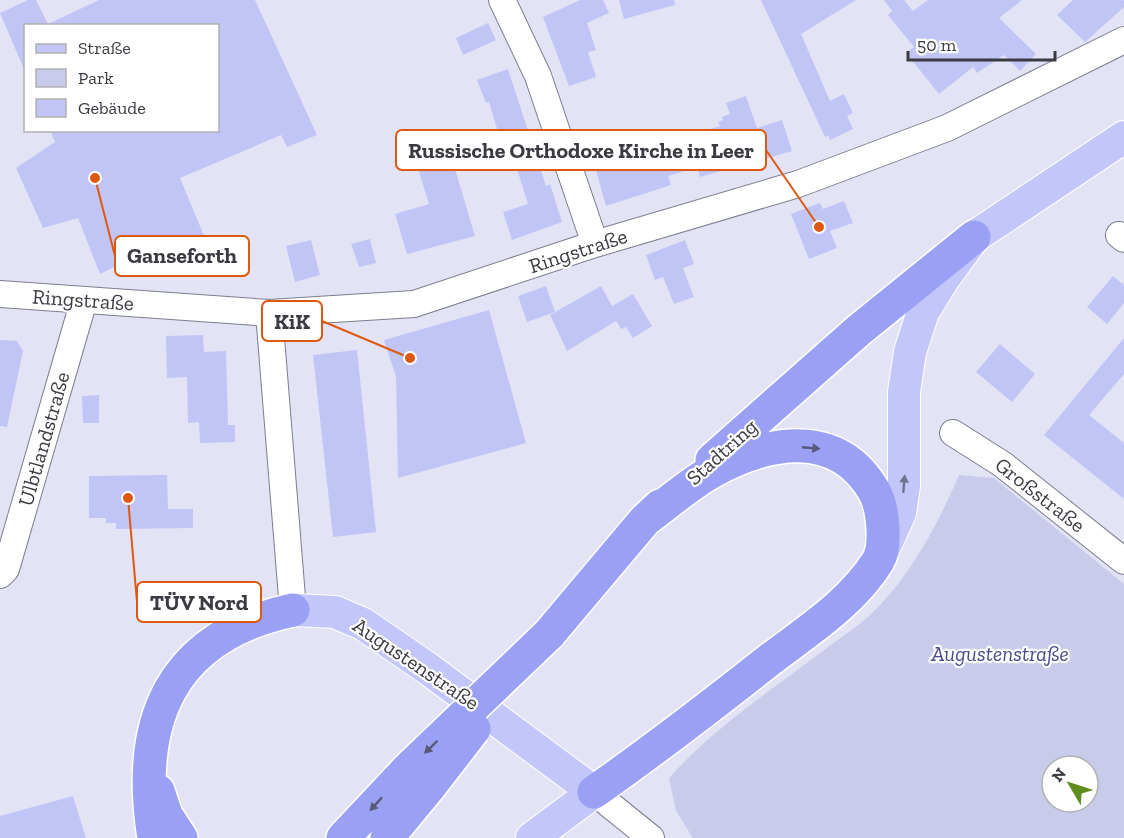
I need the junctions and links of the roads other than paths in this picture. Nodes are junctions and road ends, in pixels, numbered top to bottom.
1 (502, 0) edge
2 (1124, 40) edge
3 (1124, 137) edge
4 (974, 237) junction
5 (595, 244) junction
6 (0, 294) edge
7 (84, 300) junction
8 (269, 313) junction
9 (953, 433) dead end
10 (645, 520) junction
11 (879, 559) junction
12 (1124, 561) edge
13 (0, 575) edge
14 (293, 609) junction
15 (150, 748) junction
16 (419, 778) junction
17 (594, 792) junction
18 (154, 838) edge
19 (181, 838) edge
20 (343, 838) edge
21 (387, 838) edge
22 (532, 838) edge
23 (651, 838) edge

1 - 5 street
2 - 5 street, Ringstraße
3 - 4 main road, Stadtring
4 - 10 highway, Stadtring
11 -> 4 main road
5 - 8 street, Ringstraße
6 - 7 street, Ringstraße
7 - 8 street, Ringstraße
7 - 13 street, Ulbtlandstraße
8 - 14 street
9 - 12 street, Großstraße
10 -> 11 highway
10 - 16 highway, Stadtring, bridge
11 - 17 highway
14 - 15 highway
14 - 17 main road, Augustenstraße
15 - 18 highway
15 - 19 highway
16 -> 20 highway
16 - 21 highway
17 - 22 main road
17 - 23 street, Augustenstraße

